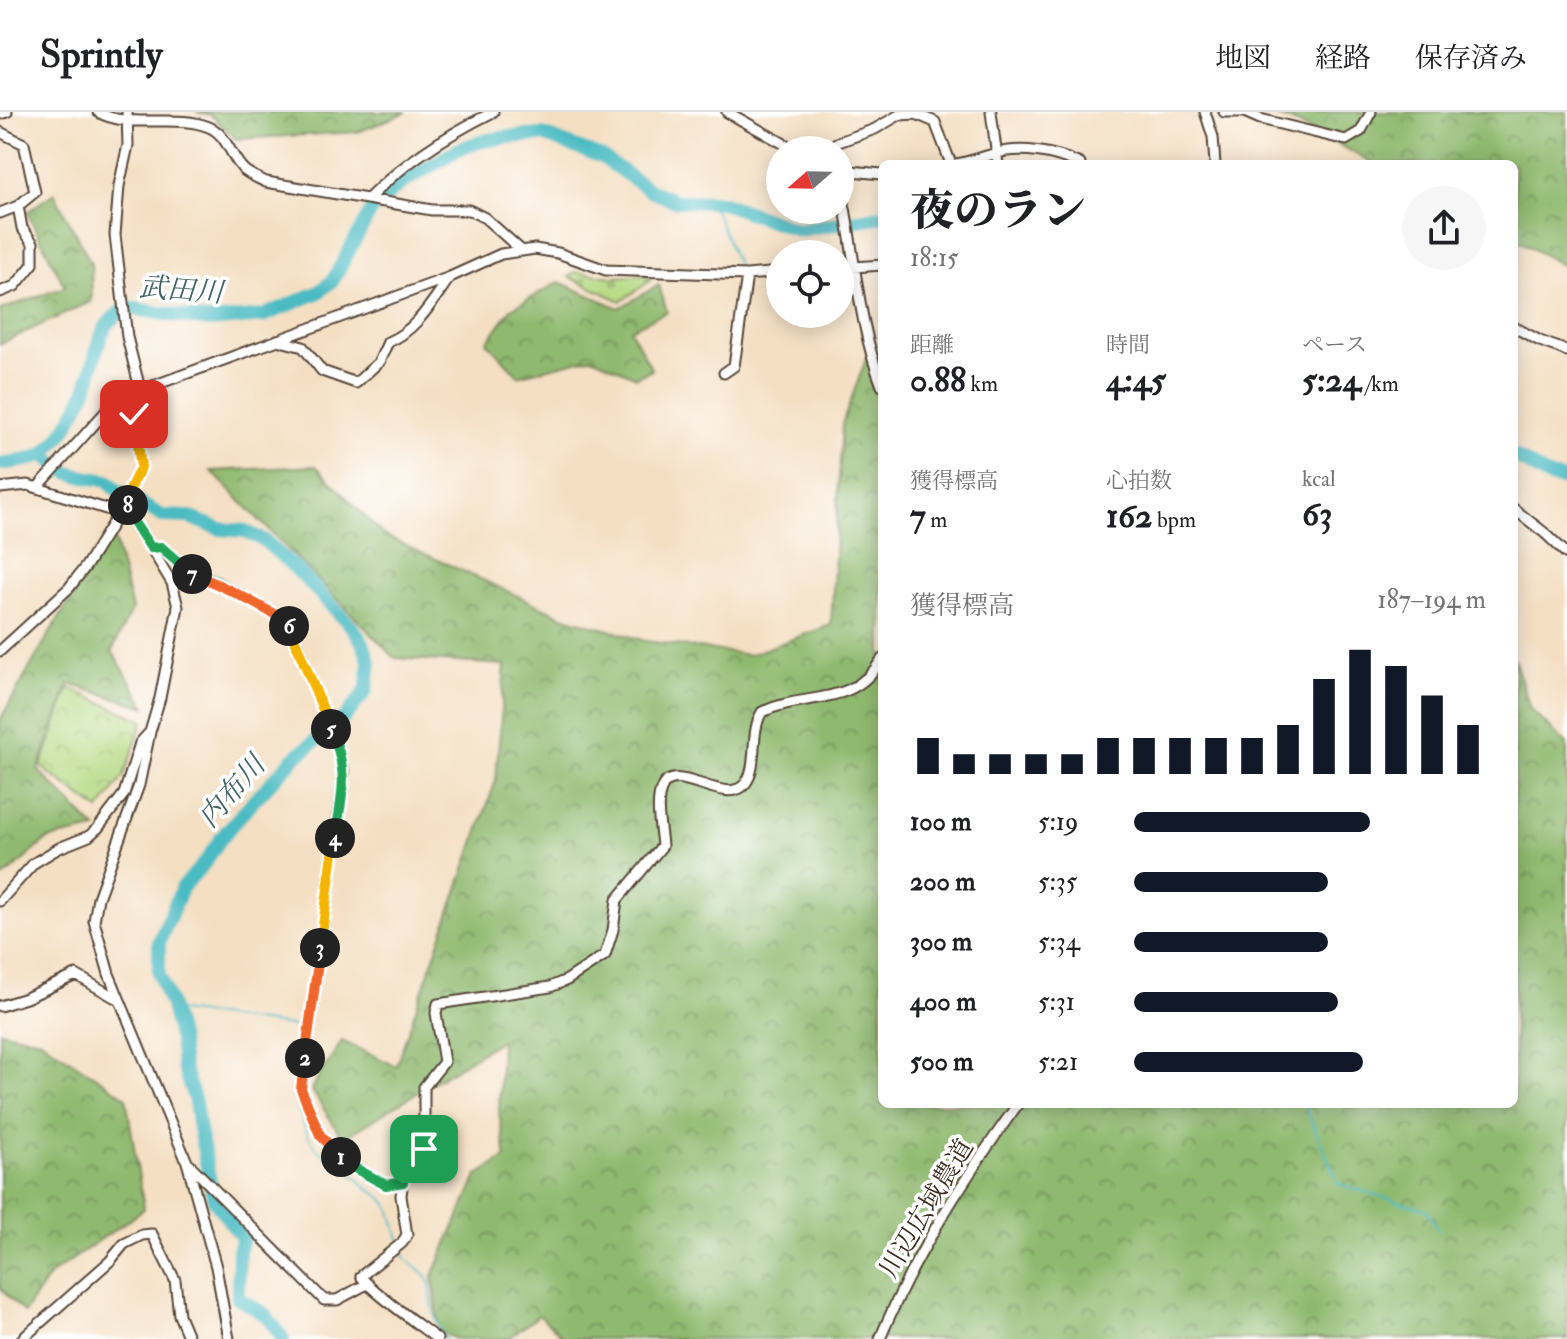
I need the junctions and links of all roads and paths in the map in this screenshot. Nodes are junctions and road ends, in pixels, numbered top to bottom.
1 (7, 112) edge
2 (98, 112) edge
3 (493, 112) edge
4 (727, 112) edge
5 (991, 112) edge
6 (1205, 112) edge
7 (1224, 112) edge
8 (1244, 112) edge
9 (1371, 112) edge
10 (0, 114) edge
11 (128, 115) edge
12 (0, 132) edge
13 (770, 136) edge
14 (854, 136) edge
15 (997, 159) edge
16 (951, 160) edge
17 (1068, 160) edge
18 (1215, 160) edge
19 (854, 171) edge
20 (878, 174) edge
21 (372, 199) junction
22 (18, 206) junction
23 (0, 213) edge
24 (521, 250) junction
25 (878, 265) edge
26 (854, 266) joint
27 (766, 273) edge
28 (747, 275) junction
29 (450, 277) junction
30 (0, 292) edge
31 (1518, 329) edge
32 (277, 340) junction
33 (1567, 351) edge
34 (878, 372) edge
35 (724, 373) dead end
36 (140, 389) junction
37 (41, 484) junction
38 (0, 488) edge
39 (1518, 512) edge
40 (119, 513) junction
41 (151, 548) junction
42 (1567, 554) edge
43 (0, 651) edge
44 (878, 664) edge
45 (150, 732) junction
46 (0, 901) edge
47 (120, 1000) junction
48 (0, 1006) edge
49 (1015, 1108) edge
50 (187, 1162) junction
51 (403, 1182) junction
52 (365, 1285) junction
53 (22, 1339) edge
54 (189, 1339) edge
55 (229, 1339) edge
56 (437, 1339) edge
57 (880, 1339) edge

1 - 10 street
2 - 11 street
3 - 21 street
4 - 13 street
5 - 15 street
6 - 18 street
7 - 8 street
8 - 9 street
11 - 21 street
11 - 36 street
12 - 22 street
14 - 16 street
15 - 17 street
19 - 20 street
21 - 24 street
22 - 23 street
22 - 30 street
24 - 28 street
24 - 29 street
25 - 26 street
26 - 34 street
27 - 28 street
28 - 35 street
29 - 32 street
29 - 32 street
31 - 33 street
32 - 36 street
36 - 37 street
36 - 40 street
37 - 38 street
37 - 40 street
39 - 42 street
40 - 41 street
40 - 43 street
41 - 45 street
41 - 51 street
44 - 51 street
45 - 46 street
45 - 47 street
47 - 48 street
47 - 50 street
49 - 57 street, 川辺広域農道
50 - 52 street
50 - 55 street
51 - 52 street
52 - 56 street
53 - 54 street

